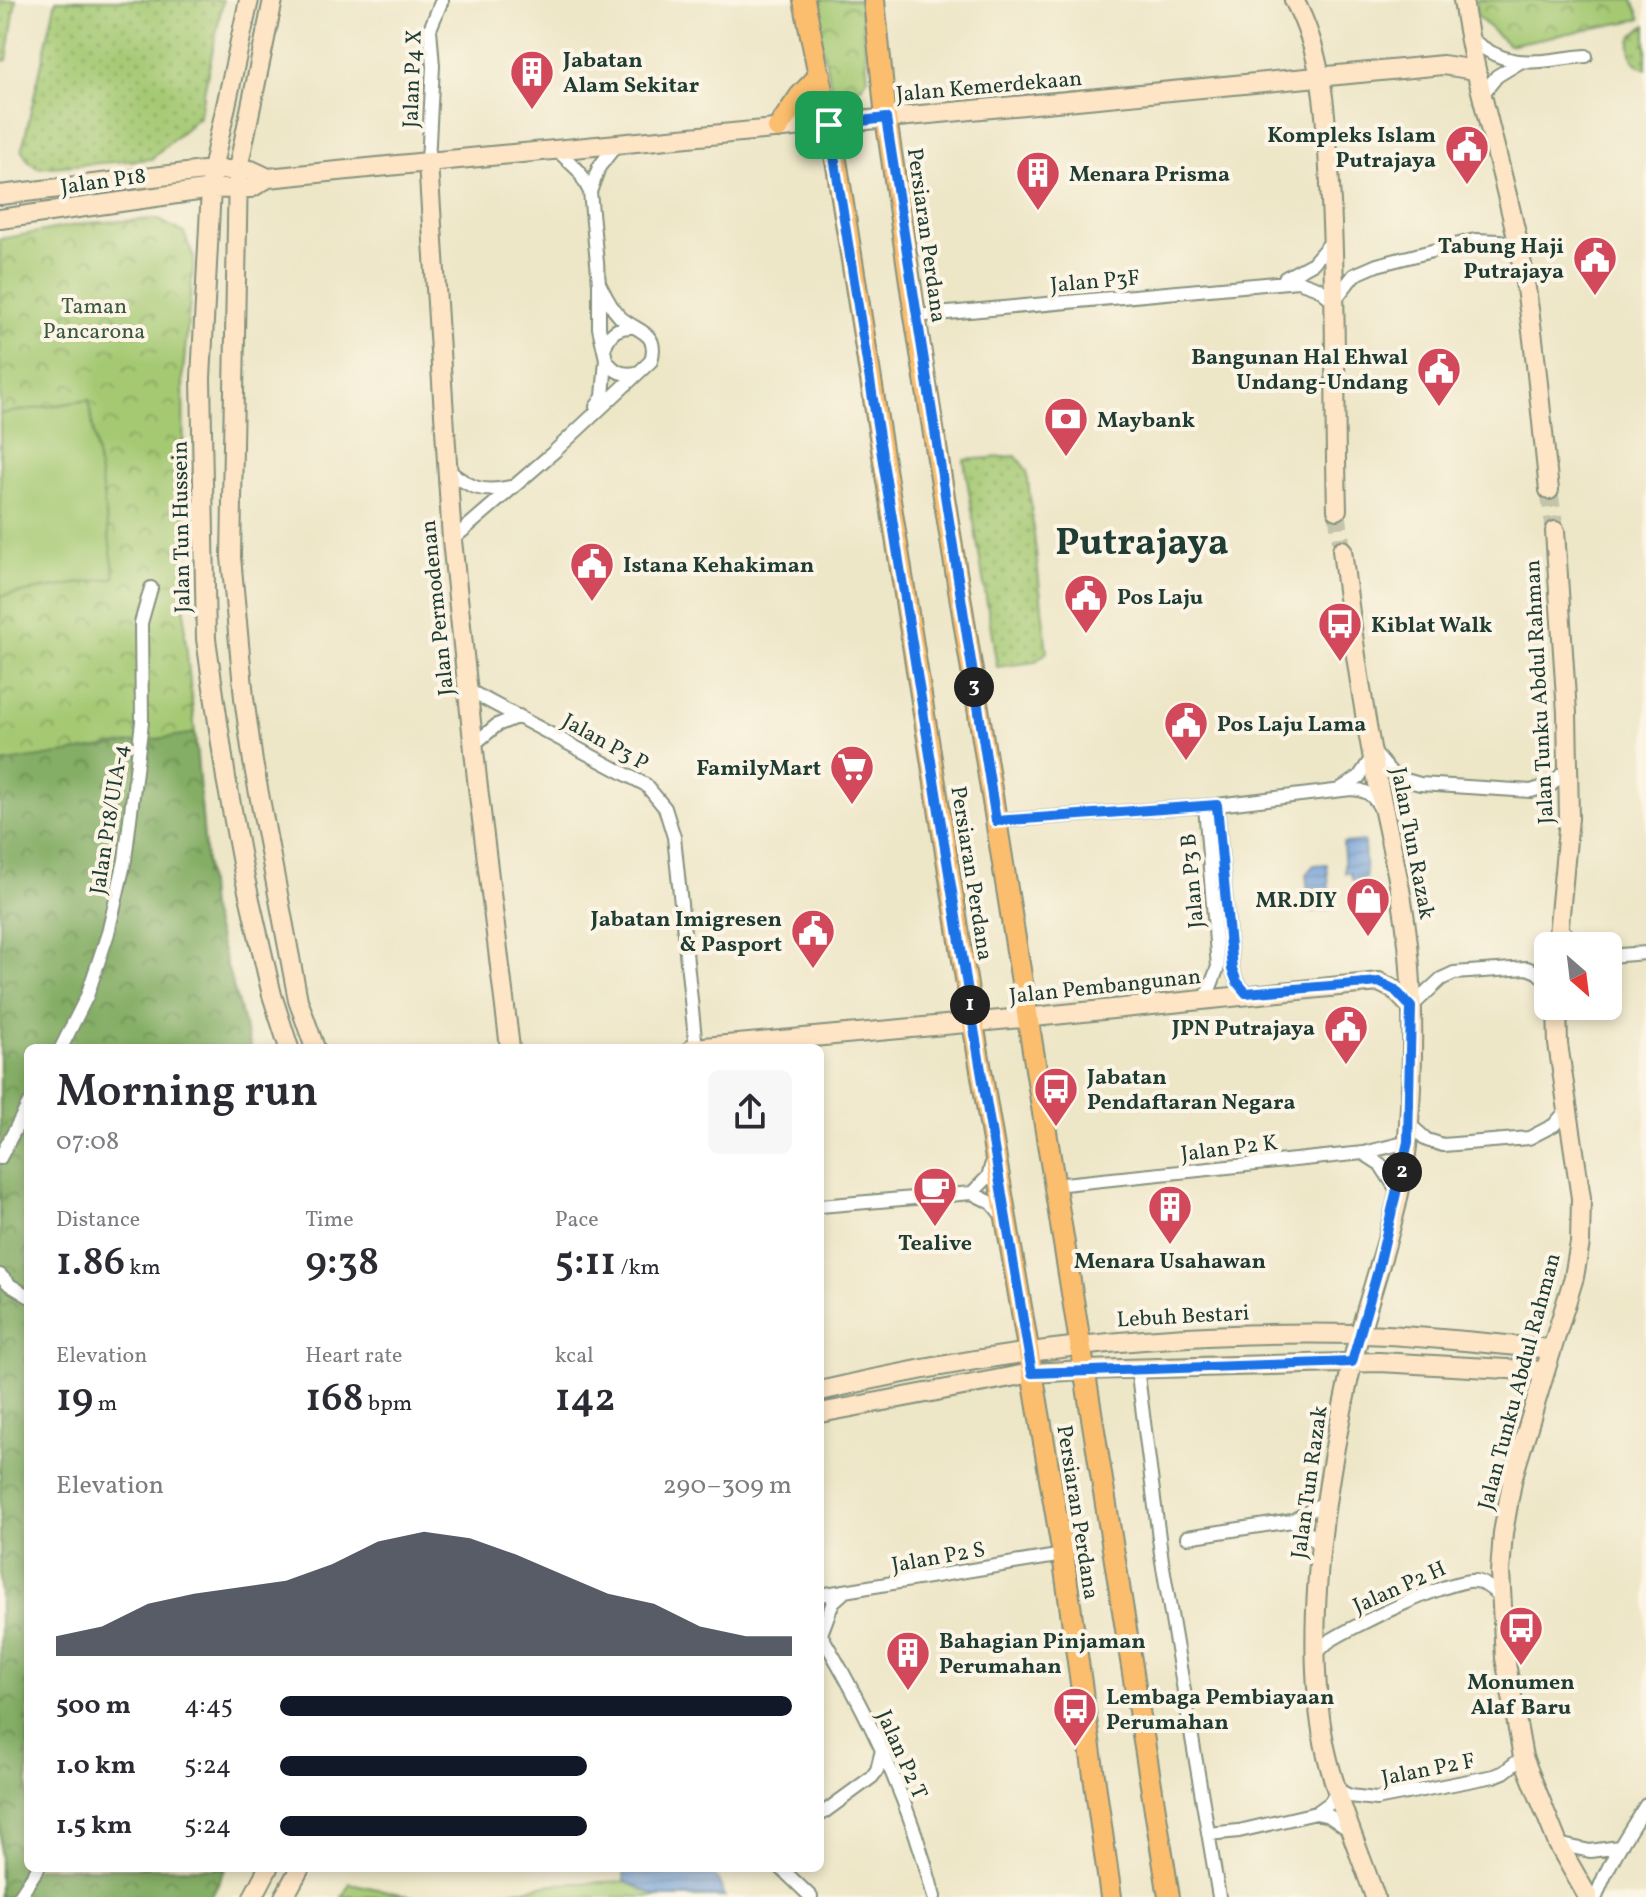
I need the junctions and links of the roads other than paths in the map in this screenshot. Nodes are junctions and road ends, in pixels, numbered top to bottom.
1 (249, 0) edge
2 (273, 0) edge
3 (442, 0) edge
4 (804, 0) edge
5 (874, 0) edge
6 (1294, 0) edge
7 (1463, 0) edge
8 (1468, 36) junction
9 (1586, 56) dead end
10 (1520, 62) junction
11 (1475, 70) junction
12 (820, 75) junction
13 (1322, 78) junction
14 (1481, 96) junction
15 (886, 118) junction
16 (829, 125) junction
17 (778, 128) junction
18 (616, 145) junction
19 (557, 150) junction
20 (428, 162) junction
21 (212, 179) junction
22 (238, 179) junction
23 (590, 192) junction
24 (0, 195) edge
25 (0, 219) edge
26 (1333, 239) junction
27 (1518, 245) junction
28 (1279, 282) junction
29 (599, 283) junction
30 (1334, 301) junction
31 (915, 316) junction
32 (637, 327) junction
33 (606, 353) junction
34 (641, 371) junction
35 (590, 416) junction
36 (448, 470) junction
37 (513, 486) junction
38 (1549, 490) tunnel mouth
39 (1337, 510) tunnel mouth
40 (1555, 531) tunnel mouth
41 (452, 540) junction
42 (1342, 550) tunnel mouth
43 (151, 588) dead end
44 (468, 690) junction
45 (519, 716) junction
46 (473, 745) junction
47 (1372, 752) junction
48 (1568, 768) junction
49 (1337, 790) junction
50 (1211, 806) junction
51 (1385, 818) junction
52 (996, 821) junction
53 (1557, 925) junction
54 (1557, 932) edge
55 (1564, 932) edge
56 (1408, 949) junction
57 (1646, 953) edge
58 (1622, 955) edge
59 (1534, 971) edge
60 (1379, 982) junction
61 (1246, 993) junction
62 (1206, 998) junction
63 (298, 1000) junction
64 (1411, 1007) junction
65 (1026, 1018) junction
66 (1557, 1020) edge
67 (973, 1023) junction
68 (63, 1044) edge
69 (288, 1044) edge
70 (314, 1044) edge
71 (320, 1044) edge
72 (510, 1044) edge
73 (695, 1044) edge
74 (739, 1044) edge
75 (1568, 1109) junction
76 (24, 1113) edge
77 (1408, 1133) junction
78 (996, 1152) junction
79 (1363, 1153) junction
80 (0, 1158) edge
81 (1054, 1185) junction
82 (1398, 1192) junction
83 (972, 1193) junction
84 (824, 1206) edge
85 (1008, 1224) junction
86 (0, 1275) edge
87 (24, 1294) edge
88 (1360, 1334) junction
89 (1080, 1346) junction
90 (1552, 1349) junction
91 (1029, 1352) junction
92 (1352, 1362) junction
93 (1137, 1368) junction
94 (1084, 1370) junction
95 (1544, 1371) junction
96 (1032, 1373) junction
97 (824, 1390) edge
98 (824, 1412) edge
99 (1327, 1501) junction
100 (1292, 1521) junction
101 (1187, 1537) dead end
102 (1322, 1551) junction
103 (1063, 1555) junction
104 (844, 1592) junction
105 (824, 1594) edge
106 (1502, 1598) junction
107 (824, 1620) edge
108 (824, 1640) edge
109 (1315, 1655) junction
110 (882, 1750) junction
111 (1523, 1757) junction
112 (1338, 1790) junction
113 (1646, 1805) edge
114 (824, 1812) edge
115 (1316, 1813) junction
116 (1208, 1834) junction
117 (1355, 1837) junction
118 (1558, 1844) junction
119 (1619, 1847) junction
120 (35, 1872) edge
121 (266, 1872) edge
122 (298, 1872) edge
123 (785, 1872) edge
124 (19, 1897) edge
125 (253, 1897) edge
126 (284, 1897) edge
127 (811, 1897) edge
128 (934, 1897) edge
129 (1111, 1897) edge
130 (1169, 1897) edge
131 (1219, 1897) edge
132 (1375, 1897) edge
133 (1588, 1897) edge
134 (1596, 1897) edge

1 - 21 street, Jalan Tun Hussein
2 - 22 street
3 - 20 street, Jalan P4 X
4 - 12 main road, Persiaran Perdana
5 - 15 main road, Persiaran Perdana
6 - 13 street
7 - 8 street
8 - 10 street
8 - 11 street
9 - 10 street
10 - 14 street
11 - 13 street, Jalan Kemerdekaan
11 - 14 street
12 - 16 main road, Persiaran Perdana
12 - 17 main road
13 - 15 street, Jalan Kemerdekaan
13 - 26 street
14 - 27 street
15 - 16 street, Jalan Kemerdekaan
15 - 31 main road, Persiaran Perdana
16 - 17 street, Jalan Kemerdekaan
16 - 67 main road, Persiaran Perdana
17 - 18 street, Jalan Kemerdekaan
18 - 19 street, Jalan Kemerdekaan
18 - 23 street
19 - 20 street, Jalan Kemerdekaan
19 - 23 street
20 - 22 street, Jalan Kemerdekaan
20 - 36 street, Jalan Permodenan
21 - 22 street, Jalan Kemerdekaan
21 - 24 street, Jalan P18
21 - 25 street, Jalan P18
21 - 69 street, Jalan Tun Hussein
22 - 63 street
23 - 29 street
26 - 28 street, Jalan P3F
26 - 30 street
27 - 30 street
27 - 38 street
28 - 30 street, Jalan P3F
28 - 31 street, Jalan P3F
29 - 32 street
29 - 33 street
30 - 39 street
31 - 52 main road, Persiaran Perdana
32 - 33 street
32 - 34 street
33 - 34 street
33 - 35 street
34 - 35 street
35 - 37 street
36 - 37 street
36 - 41 street, Jalan Permodenan
37 - 41 street
40 - 48 street, Jalan Tunku Abdul Rahman
41 - 44 street, Jalan Permodenan
42 - 47 street, Jalan Tun Razak
43 - 68 street, Jalan P18/UIA-4
44 - 45 street, Jalan P3 P
44 - 46 street, Jalan Permodenan
45 - 46 street
45 - 73 street, Jalan P3 P
46 - 72 street, Jalan Permodenan
47 - 48 street
47 - 49 street
47 - 51 street, Jalan Tun Razak
48 - 53 street, Jalan Tunku Abdul Rahman
49 - 50 street
49 - 51 street
50 - 52 street
50 - 61 street, Jalan P3 B
50 - 62 street, Jalan P3 B
51 - 56 street, Jalan Tun Razak
52 - 65 main road, Persiaran Perdana
53 - 54 street, Jalan Tunku Abdul Rahman
53 - 55 street
56 - 60 street
56 - 64 street, Jalan Tun Razak
57 - 58 street
59 - 64 street
60 - 61 street, Jalan Pembangunan
60 - 64 street
61 - 62 street, Jalan Pembangunan
62 - 65 street, Jalan Pembangunan
63 - 70 street
63 - 71 street
64 - 77 street, Jalan Tun Razak
65 - 67 street, Jalan Pembangunan
65 - 81 main road, Persiaran Perdana
66 - 75 street, Jalan Tunku Abdul Rahman
67 - 74 street, Jalan Pembangunan
67 - 78 main road, Persiaran Perdana
75 - 77 street
75 - 90 street, Jalan Tunku Abdul Rahman
76 - 80 street
77 - 79 street, Jalan P2 K
77 - 82 street, Jalan Tun Razak
78 - 83 street
78 - 85 main road, Persiaran Perdana
79 - 81 street, Jalan P2 K
79 - 82 street
81 - 89 main road, Persiaran Perdana
82 - 88 street, Jalan Tun Razak
83 - 84 street
83 - 85 street
85 - 91 main road, Persiaran Perdana
86 - 87 street
88 - 89 street, Lebuh Bestari
88 - 90 street, Lebuh Bestari
88 - 92 street, Jalan Tun Razak
89 - 91 street, Lebuh Bestari
89 - 94 main road, Persiaran Perdana
90 - 95 street, Jalan Tunku Abdul Rahman
91 - 96 main road, Persiaran Perdana
91 - 97 street, Lebuh Bestari
92 - 93 street
92 - 95 street
92 - 99 street, Jalan Tun Razak
93 - 94 street
93 - 116 street
94 - 96 street
94 - 130 main road, Persiaran Perdana
95 - 106 street, Jalan Tunku Abdul Rahman
96 - 98 street
96 - 103 main road, Persiaran Perdana
99 - 100 street
99 - 102 street, Jalan Tun Razak
100 - 101 street
100 - 102 street
102 - 109 street, Jalan Tun Razak
103 - 104 street, Jalan P2 S
103 - 129 main road, Persiaran Perdana
104 - 105 street, Jalan P2 S
104 - 107 street
106 - 109 street, Jalan P2 H
106 - 111 street, Jalan Tunku Abdul Rahman
108 - 110 street, Jalan P2 T
109 - 112 street, Jalan Tun Razak
110 - 114 street
110 - 128 street, Jalan P2 T
111 - 112 street, Jalan P2 F
111 - 118 street, Jalan Tunku Abdul Rahman
112 - 115 street
112 - 117 street, Jalan Tun Razak
113 - 119 street
115 - 116 street
115 - 117 street
116 - 131 street
117 - 132 street, Jalan Tun Razak
118 - 119 street
118 - 133 street, Jalan Tunku Abdul Rahman
119 - 134 street
120 - 124 street
121 - 125 street
122 - 126 street
123 - 127 street

